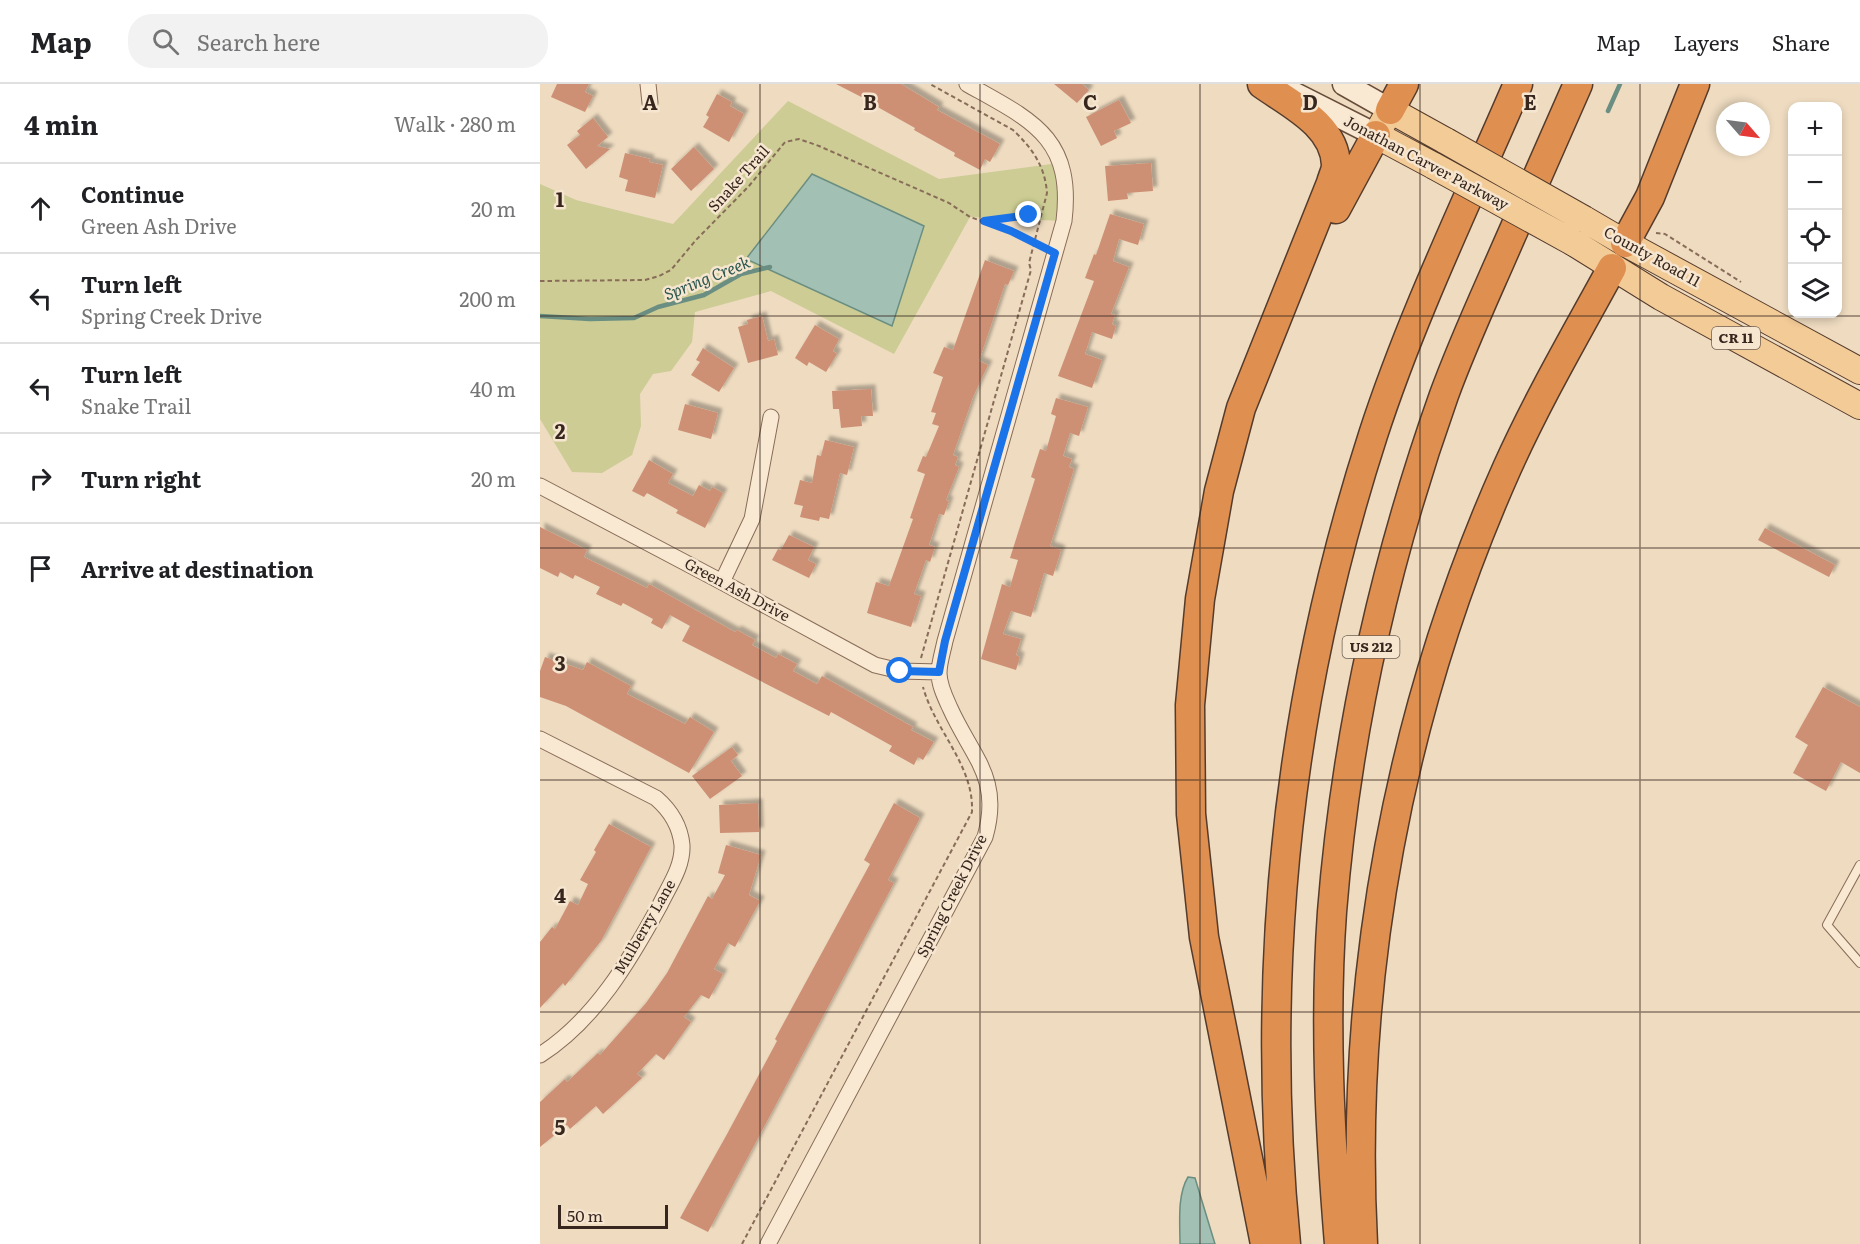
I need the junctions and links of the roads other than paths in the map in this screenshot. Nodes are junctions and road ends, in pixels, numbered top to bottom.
1 (648, 84) edge
2 (967, 84) edge
3 (1262, 84) edge
4 (1277, 84) edge
5 (1344, 84) edge
6 (1404, 84) edge
7 (1518, 84) edge
8 (1578, 84) edge
9 (1695, 84) edge
10 (650, 103) dead end
11 (1390, 110) junction
12 (1376, 135) junction
13 (1446, 141) joint
14 (1574, 243) joint
15 (1625, 245) junction
16 (1267, 345) junction
17 (1860, 371) edge
18 (1860, 406) edge
19 (771, 417) dead end
20 (540, 486) edge
21 (723, 582) junction
22 (939, 672) junction
23 (540, 739) edge
24 (1860, 864) edge
25 (1860, 963) edge
26 (540, 1055) edge
27 (768, 1244) edge
28 (1264, 1244) edge
29 (1287, 1244) edge
30 (1339, 1244) edge
31 (1363, 1244) edge

1 - 10 street
2 - 22 street, Spring Creek Drive
3 - 16 highway
4 - 12 main road, Jonathan Carver Parkway / CR 11
5 - 11 main road, Jonathan Carver Parkway / CR 11
6 - 11 highway
7 - 29 highway
8 - 30 highway, US 212
9 - 15 highway
11 - 12 main road
11 - 13 main road, Jonathan Carver Parkway / CR 11
12 - 14 main road, Jonathan Carver Parkway / CR 11, bridge
12 - 16 highway
13 - 15 main road, County Road 11 / CR 11, bridge
14 - 15 main road, County Road 11 / CR 11
15 - 17 main road, County Road 11 / CR 11
15 - 18 main road, County Road 11 / CR 11
15 - 31 highway
16 - 28 highway
19 - 21 street
20 - 21 street, Green Ash Drive
21 - 22 street, Green Ash Drive
22 - 27 street, Spring Creek Drive
23 - 26 street, Mulberry Lane
24 - 25 lane

